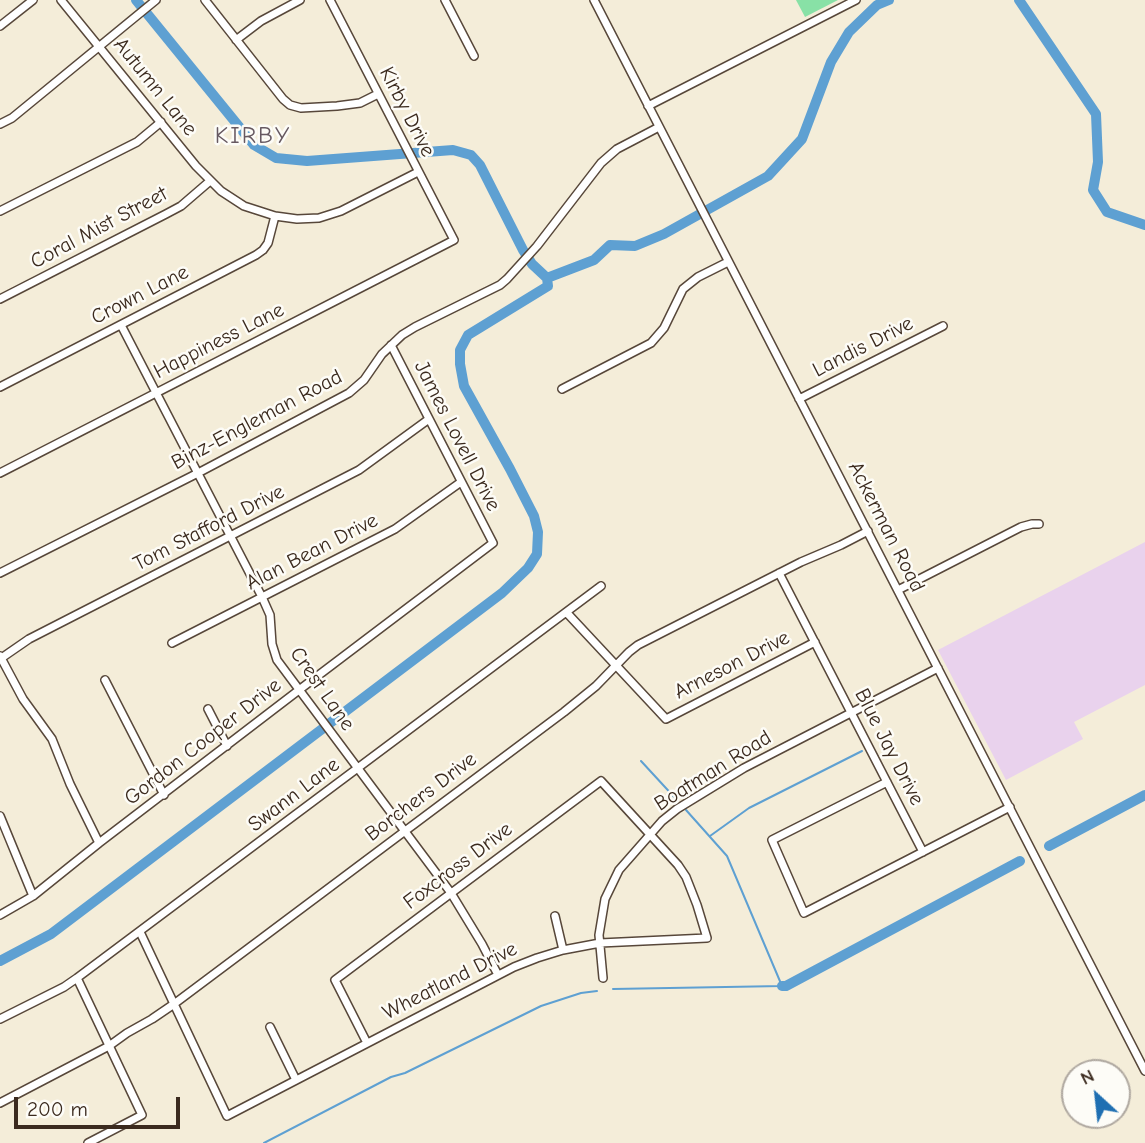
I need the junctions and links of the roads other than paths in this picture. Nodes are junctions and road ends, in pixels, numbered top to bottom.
1 (33, 0) edge
2 (61, 0) edge
3 (156, 0) edge
4 (205, 0) edge
5 (300, 0) edge
6 (330, 0) edge
7 (445, 0) edge
8 (594, 0) edge
9 (856, 0) edge
10 (0, 26) edge
11 (236, 40) junction
12 (99, 46) junction
13 (474, 56) dead end
14 (378, 94) junction
15 (648, 106) junction
16 (161, 122) junction
17 (0, 124) edge
18 (659, 127) junction
19 (417, 170) junction
20 (210, 181) junction
21 (0, 211) edge
22 (275, 216) junction
23 (454, 240) joint
24 (728, 261) junction
25 (0, 299) edge
26 (121, 325) junction
27 (943, 326) dead end
28 (391, 345) junction
29 (0, 387) edge
30 (562, 389) dead end
31 (157, 393) junction
32 (799, 399) junction
33 (429, 419) junction
34 (0, 473) edge
35 (198, 473) junction
36 (461, 482) junction
37 (1039, 524) dead end
38 (868, 531) junction
39 (230, 536) junction
40 (493, 543) joint
41 (0, 573) edge
42 (779, 573) junction
43 (601, 586) dead end
44 (898, 590) junction
45 (262, 597) junction
46 (566, 612) junction
47 (815, 642) junction
48 (173, 643) dead end
49 (1, 657) edge
50 (617, 665) junction
51 (938, 668) junction
52 (105, 680) dead end
53 (299, 690) junction
54 (208, 709) dead end
55 (851, 713) junction
56 (227, 746) junction
57 (358, 769) junction
58 (887, 782) junction
59 (164, 795) junction
60 (1010, 807) junction
61 (0, 816) edge
62 (404, 832) junction
63 (649, 834) junction
64 (99, 843) junction
65 (923, 852) junction
66 (451, 893) junction
67 (33, 896) junction
68 (0, 915) edge
69 (555, 916) dead end
70 (140, 932) junction
71 (600, 943) junction
72 (563, 950) junction
73 (498, 975) junction
74 (77, 978) junction
75 (603, 978) dead end
76 (174, 1004) junction
77 (0, 1019) edge
78 (270, 1027) dead end
79 (367, 1043) junction
80 (109, 1046) junction
81 (1145, 1071) edge
82 (296, 1080) junction
83 (0, 1103) edge
84 (88, 1143) edge

1 - 10 street
2 - 12 street, Autumn Lane
3 - 12 street
4 - 11 street
5 - 11 street
6 - 14 street, Kirby Drive
7 - 13 street
8 - 15 street, Ackerman Road
9 - 15 street
11 - 14 street
12 - 16 street, Autumn Lane
12 - 17 street
14 - 19 street, Kirby Drive
15 - 18 street, Ackerman Road
16 - 20 street, Autumn Lane
16 - 21 street
18 - 24 street, Ackerman Road
18 - 28 street, Binz-Engleman Road
19 - 22 street, Autumn Lane
19 - 23 street, Kirby Drive
20 - 22 street, Autumn Lane
20 - 25 street, Coral Mist Street
22 - 26 street, Crown Lane
23 - 31 street, Happiness Lane
24 - 30 street
24 - 32 street, Ackerman Road
26 - 29 street, Crown Lane
26 - 31 street, Crest Lane
27 - 32 street, Landis Drive
28 - 33 street, James Lovell Drive
28 - 35 street, Binz-Engleman Road
31 - 34 street, Happiness Lane
31 - 35 street, Crest Lane
32 - 38 street, Ackerman Road
33 - 36 street, James Lovell Drive
33 - 39 street, Tom Stafford Drive
35 - 39 street, Crest Lane
35 - 41 street, Binz-Engleman Road
36 - 40 street, James Lovell Drive
36 - 45 street, Alan Bean Drive
37 - 44 street
38 - 42 street, Borchers Drive
38 - 44 street, Ackerman Road
39 - 45 street, Crest Lane
39 - 49 street, Tom Stafford Drive
40 - 53 street, Gordon Cooper Drive
42 - 47 street, Blue Jay Drive
42 - 50 street, Borchers Drive
43 - 46 street, Swann Lane
44 - 51 street, Ackerman Road
45 - 48 street, Alan Bean Drive
45 - 53 street, Crest Lane
46 - 50 street
46 - 57 street, Swann Lane
47 - 50 street, Arneson Drive
47 - 55 street, Blue Jay Drive
49 - 64 street
50 - 62 street, Borchers Drive
51 - 55 street, Boatman Road
51 - 60 street, Ackerman Road
52 - 59 street
53 - 56 street, Gordon Cooper Drive
53 - 57 street, Crest Lane
54 - 56 street
55 - 58 street, Blue Jay Drive
55 - 63 street, Boatman Road
56 - 59 street, Gordon Cooper Drive
57 - 62 street, Crest Lane
57 - 70 street, Swann Lane
58 - 65 street, Blue Jay Drive
58 - 65 street
59 - 64 street, Gordon Cooper Drive
60 - 65 street
60 - 81 street, Ackerman Road
61 - 67 street
62 - 66 street, Crest Lane
62 - 76 street, Borchers Drive
63 - 66 street, Foxcross Drive
63 - 71 street, Boatman Road
63 - 71 street, Wheatland Drive
64 - 67 street, Gordon Cooper Drive
66 - 73 street, Crest Lane
66 - 79 street, Foxcross Drive
67 - 68 street, Gordon Cooper Drive
69 - 72 street
70 - 74 street, Swann Lane
70 - 76 street
71 - 72 street, Wheatland Drive
71 - 75 street, Boatman Road
72 - 73 street, Wheatland Drive
73 - 79 street, Wheatland Drive
74 - 77 street, Swann Lane
74 - 80 street
76 - 80 street, Borchers Drive
76 - 82 street, Wheatland Drive
78 - 82 street
79 - 82 street, Wheatland Drive
80 - 83 street, Borchers Drive
80 - 84 street

